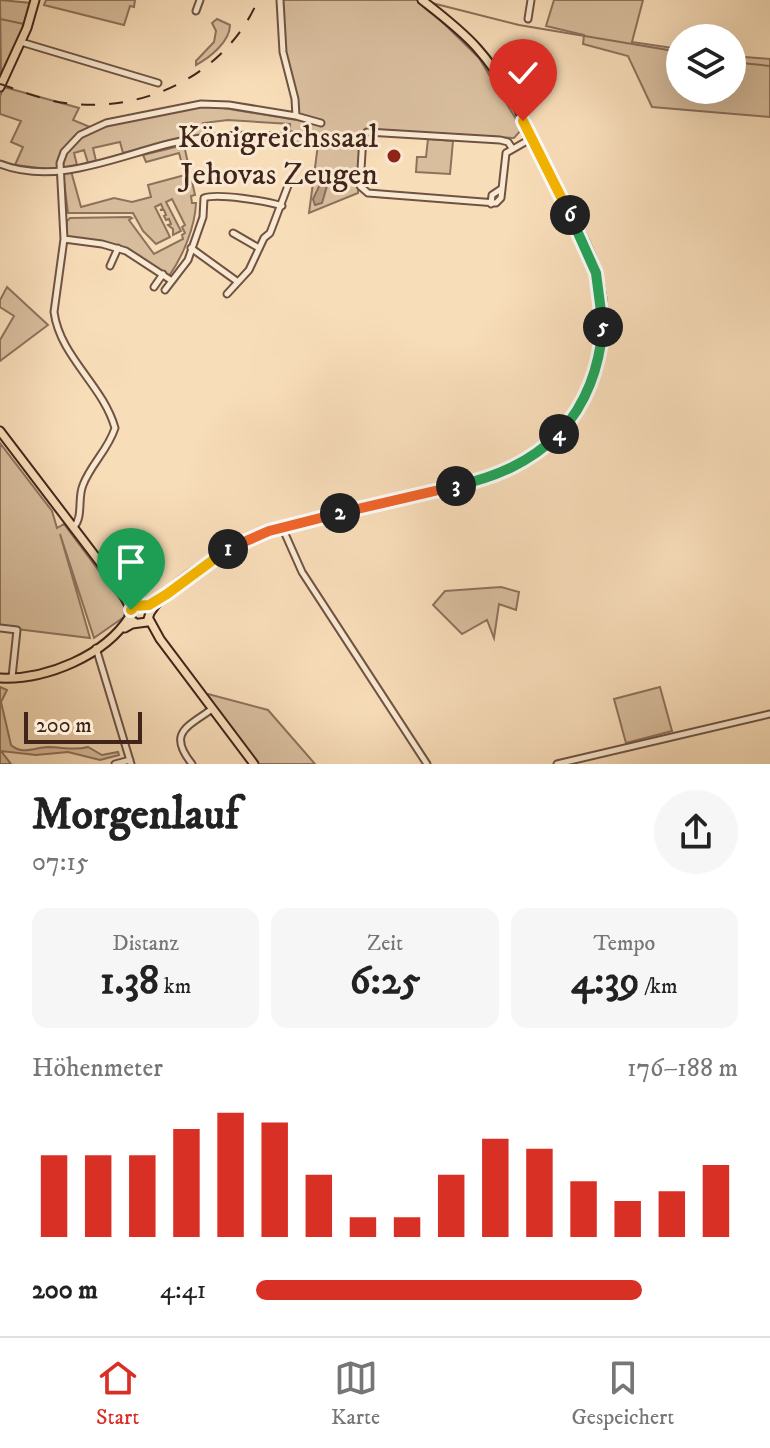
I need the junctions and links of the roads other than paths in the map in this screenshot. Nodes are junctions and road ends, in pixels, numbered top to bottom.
1 (35, 0) edge
2 (200, 0) edge
3 (280, 0) edge
4 (422, 0) edge
5 (531, 0) edge
6 (196, 11) dead end
7 (528, 19) dead end
8 (21, 42) junction
9 (158, 83) dead end
10 (0, 87) edge
11 (296, 116) junction
12 (321, 123) dead end
13 (532, 138) junction
14 (317, 141) dead end
15 (512, 148) junction
16 (0, 164) edge
17 (59, 173) junction
18 (289, 183) dead end
19 (282, 206) junction
20 (233, 233) dead end
21 (64, 239) junction
22 (118, 248) junction
23 (191, 248) junction
24 (259, 248) junction
25 (110, 266) dead end
26 (163, 274) junction
27 (172, 281) junction
28 (238, 282) junction
29 (154, 287) dead end
30 (165, 290) dead end
31 (227, 294) dead end
32 (0, 431) edge
33 (282, 527) junction
34 (73, 528) junction
35 (121, 590) junction
36 (146, 610) junction
37 (135, 619) junction
38 (0, 628) edge
39 (160, 639) junction
40 (96, 648) junction
41 (0, 678) edge
42 (12, 678) junction
43 (212, 709) junction
44 (770, 714) edge
45 (130, 762) edge
46 (115, 764) edge
47 (192, 764) edge
48 (254, 764) edge
49 (427, 764) edge
50 (557, 764) edge

1 - 8 main road
2 - 6 street
3 - 11 street
4 - 13 main road
5 - 7 street
8 - 9 street
8 - 10 main road
11 - 12 street
11 - 17 street
13 - 15 street
13 - 33 main road
14 - 17 street
15 - 15 street
16 - 17 street
17 - 21 street
18 - 19 street
19 - 23 street
19 - 24 street
20 - 24 street
21 - 22 street
21 - 34 street
22 - 25 street
22 - 26 street
23 - 27 street
23 - 28 street
24 - 28 street
26 - 27 street
26 - 29 street
27 - 30 street
28 - 31 street
32 - 34 main road
33 - 36 main road
33 - 49 street
34 - 35 main road
35 - 36 main road
35 - 37 main road
36 - 37 main road
36 - 37 main road
36 - 39 main road
37 - 39 main road
37 - 40 main road
38 - 42 street
39 - 43 main road
40 - 42 main road
40 - 45 street
41 - 42 main road
43 - 47 street
43 - 48 main road
44 - 50 street
45 - 46 street

